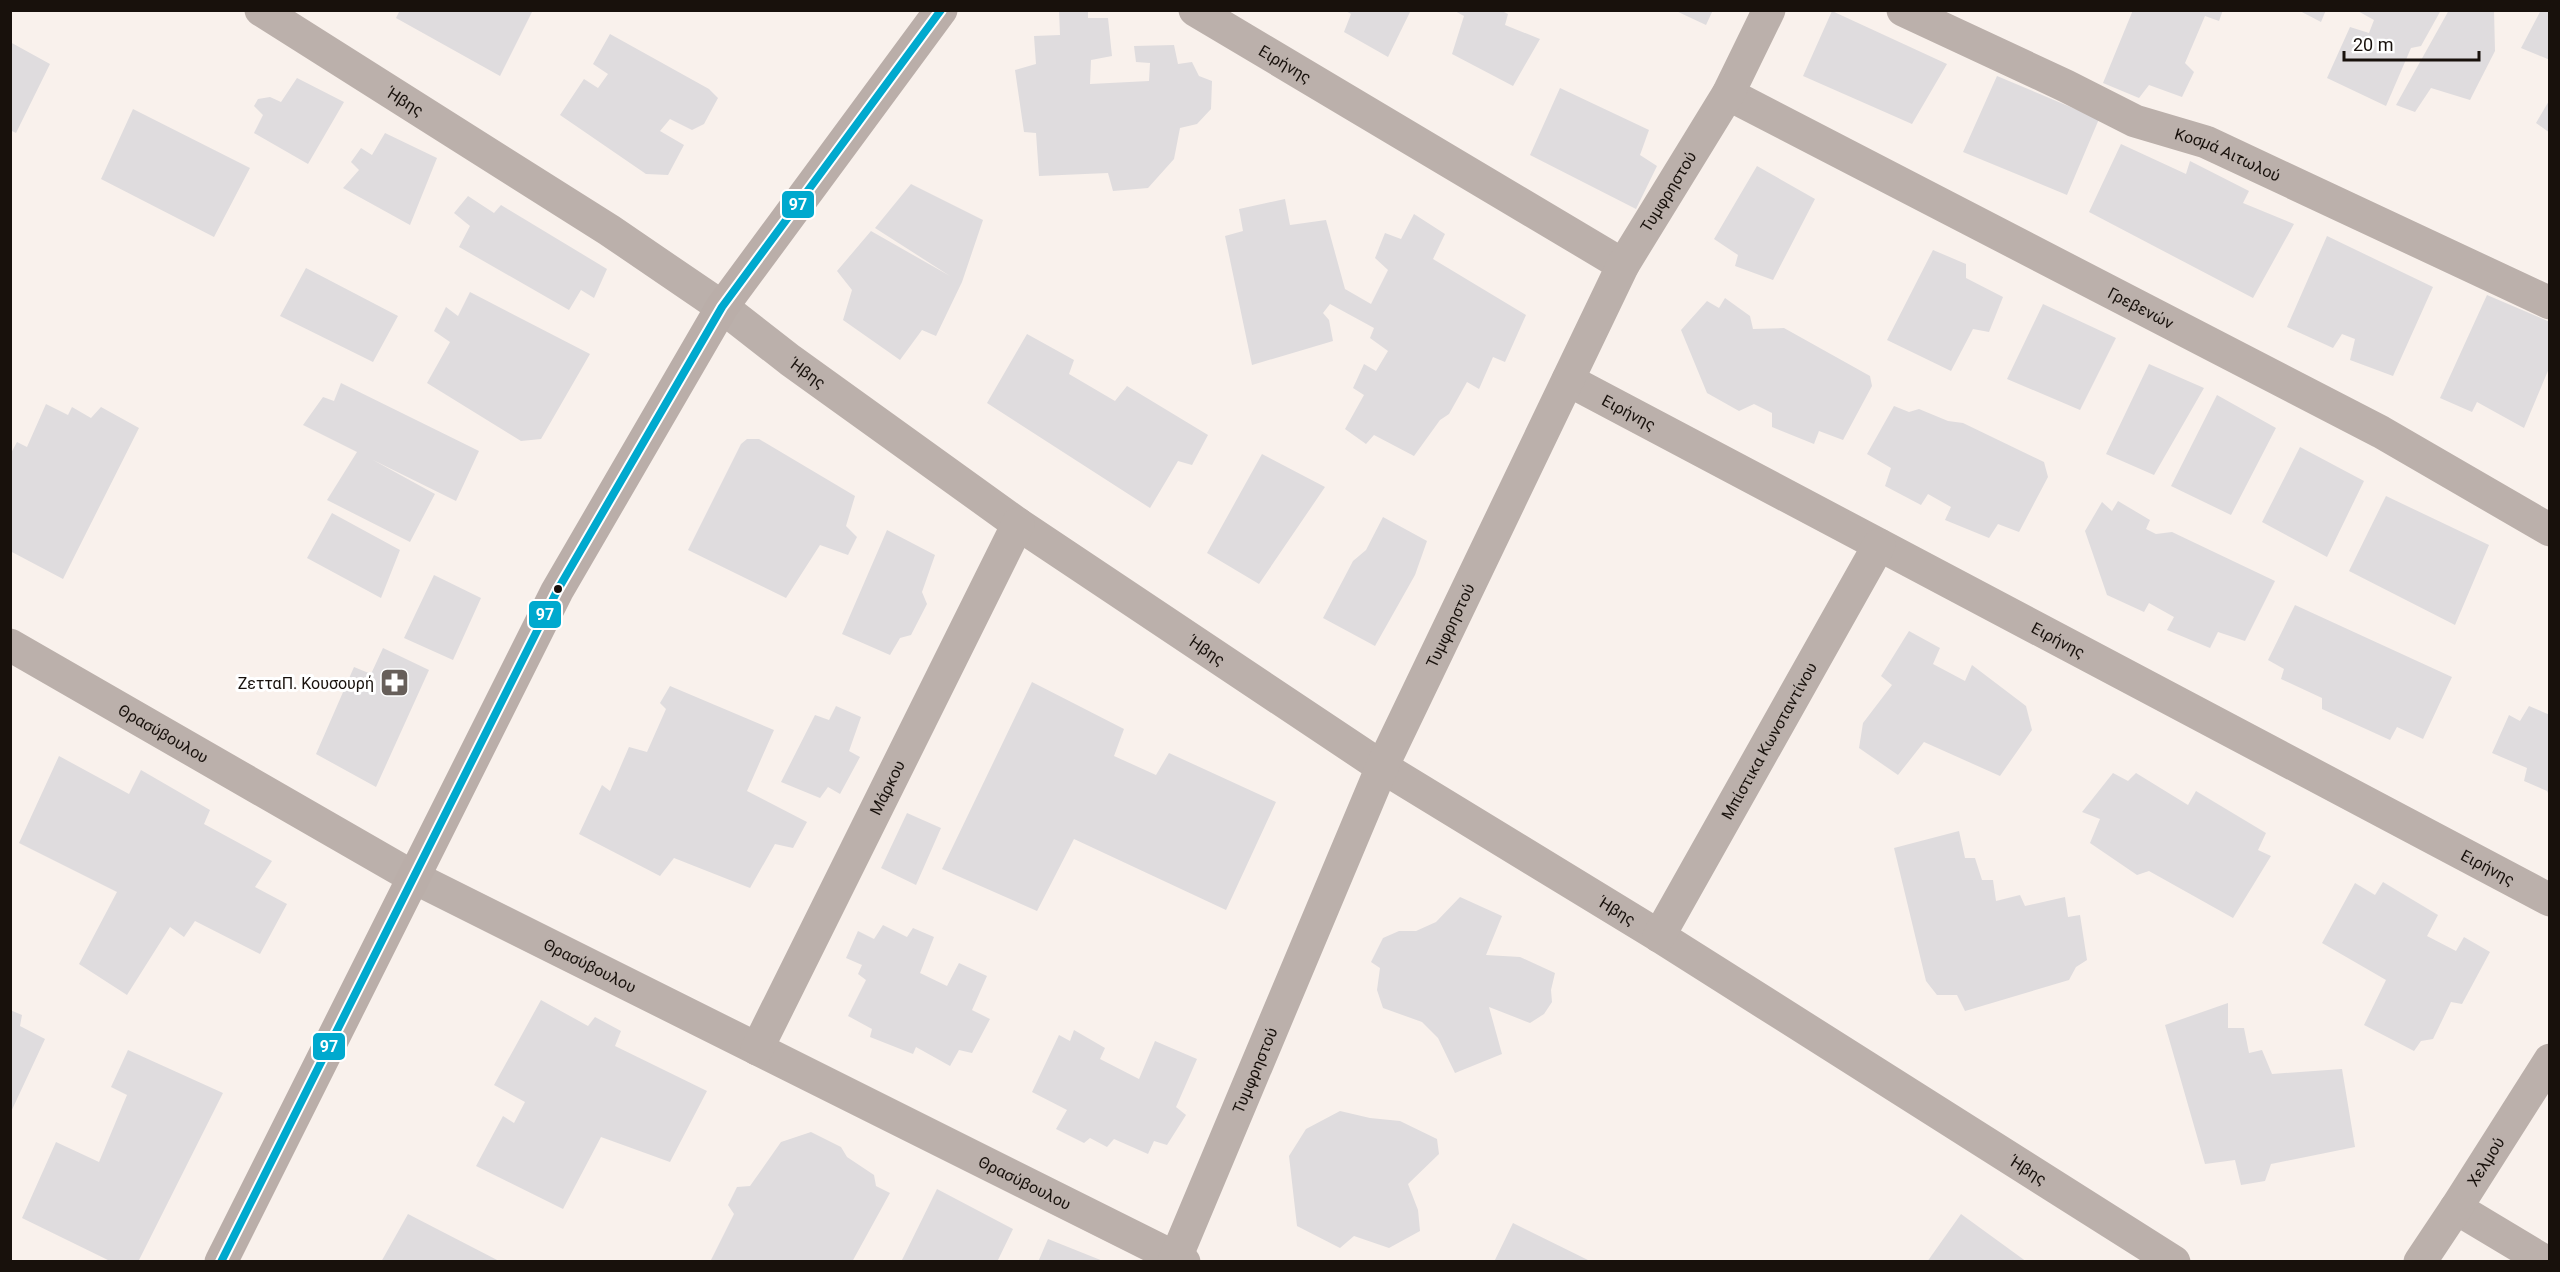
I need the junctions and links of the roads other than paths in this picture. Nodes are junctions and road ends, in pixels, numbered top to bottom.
1 (261, 10) edge
2 (941, 10) edge
3 (1195, 10) edge
4 (1769, 10) edge
5 (1903, 10) edge
6 (1728, 94) junction
7 (1623, 265) junction
8 (2550, 303) edge
9 (722, 307) junction
10 (1568, 380) junction
11 (1018, 524) junction
12 (2550, 531) edge
13 (1879, 545) junction
14 (10, 645) edge
15 (1382, 767) junction
16 (413, 877) junction
17 (2550, 900) edge
18 (1659, 936) junction
19 (758, 1049) junction
20 (2550, 1060) edge
21 (2456, 1208) junction
22 (1178, 1260) edge
23 (221, 1262) edge
24 (2174, 1262) edge
25 (2420, 1262) edge
26 (2546, 1262) edge

1 - 9 street, Ήβης
2 - 9 street
3 - 7 street, Ειρήνης
4 - 6 street, Τυμφρηστού
5 - 8 street, Κοσμά Αιτωλού
6 - 7 street, Τυμφρηστού
6 - 12 street, Γρεβενών
7 - 10 street, Τυμφρηστού
9 - 11 street, Ήβης
9 - 16 street
10 - 13 street, Ειρήνης
10 - 15 street, Τυμφρηστού
11 - 15 street, Ήβης
11 - 19 street, Μάρκου
13 - 17 street, Ειρήνης
13 - 18 street, Mπίστικα Κωνσταντίνου
14 - 16 street, Θρασύβουλου
15 - 18 street, Ήβης
15 - 22 street, Τυμφρηστού
16 - 19 street, Θρασύβουλου
16 - 23 street
18 - 24 street, Ήβης
19 - 22 street, Θρασύβουλου
20 - 21 street, Χελμού
21 - 25 street, Χελμού
21 - 26 street

